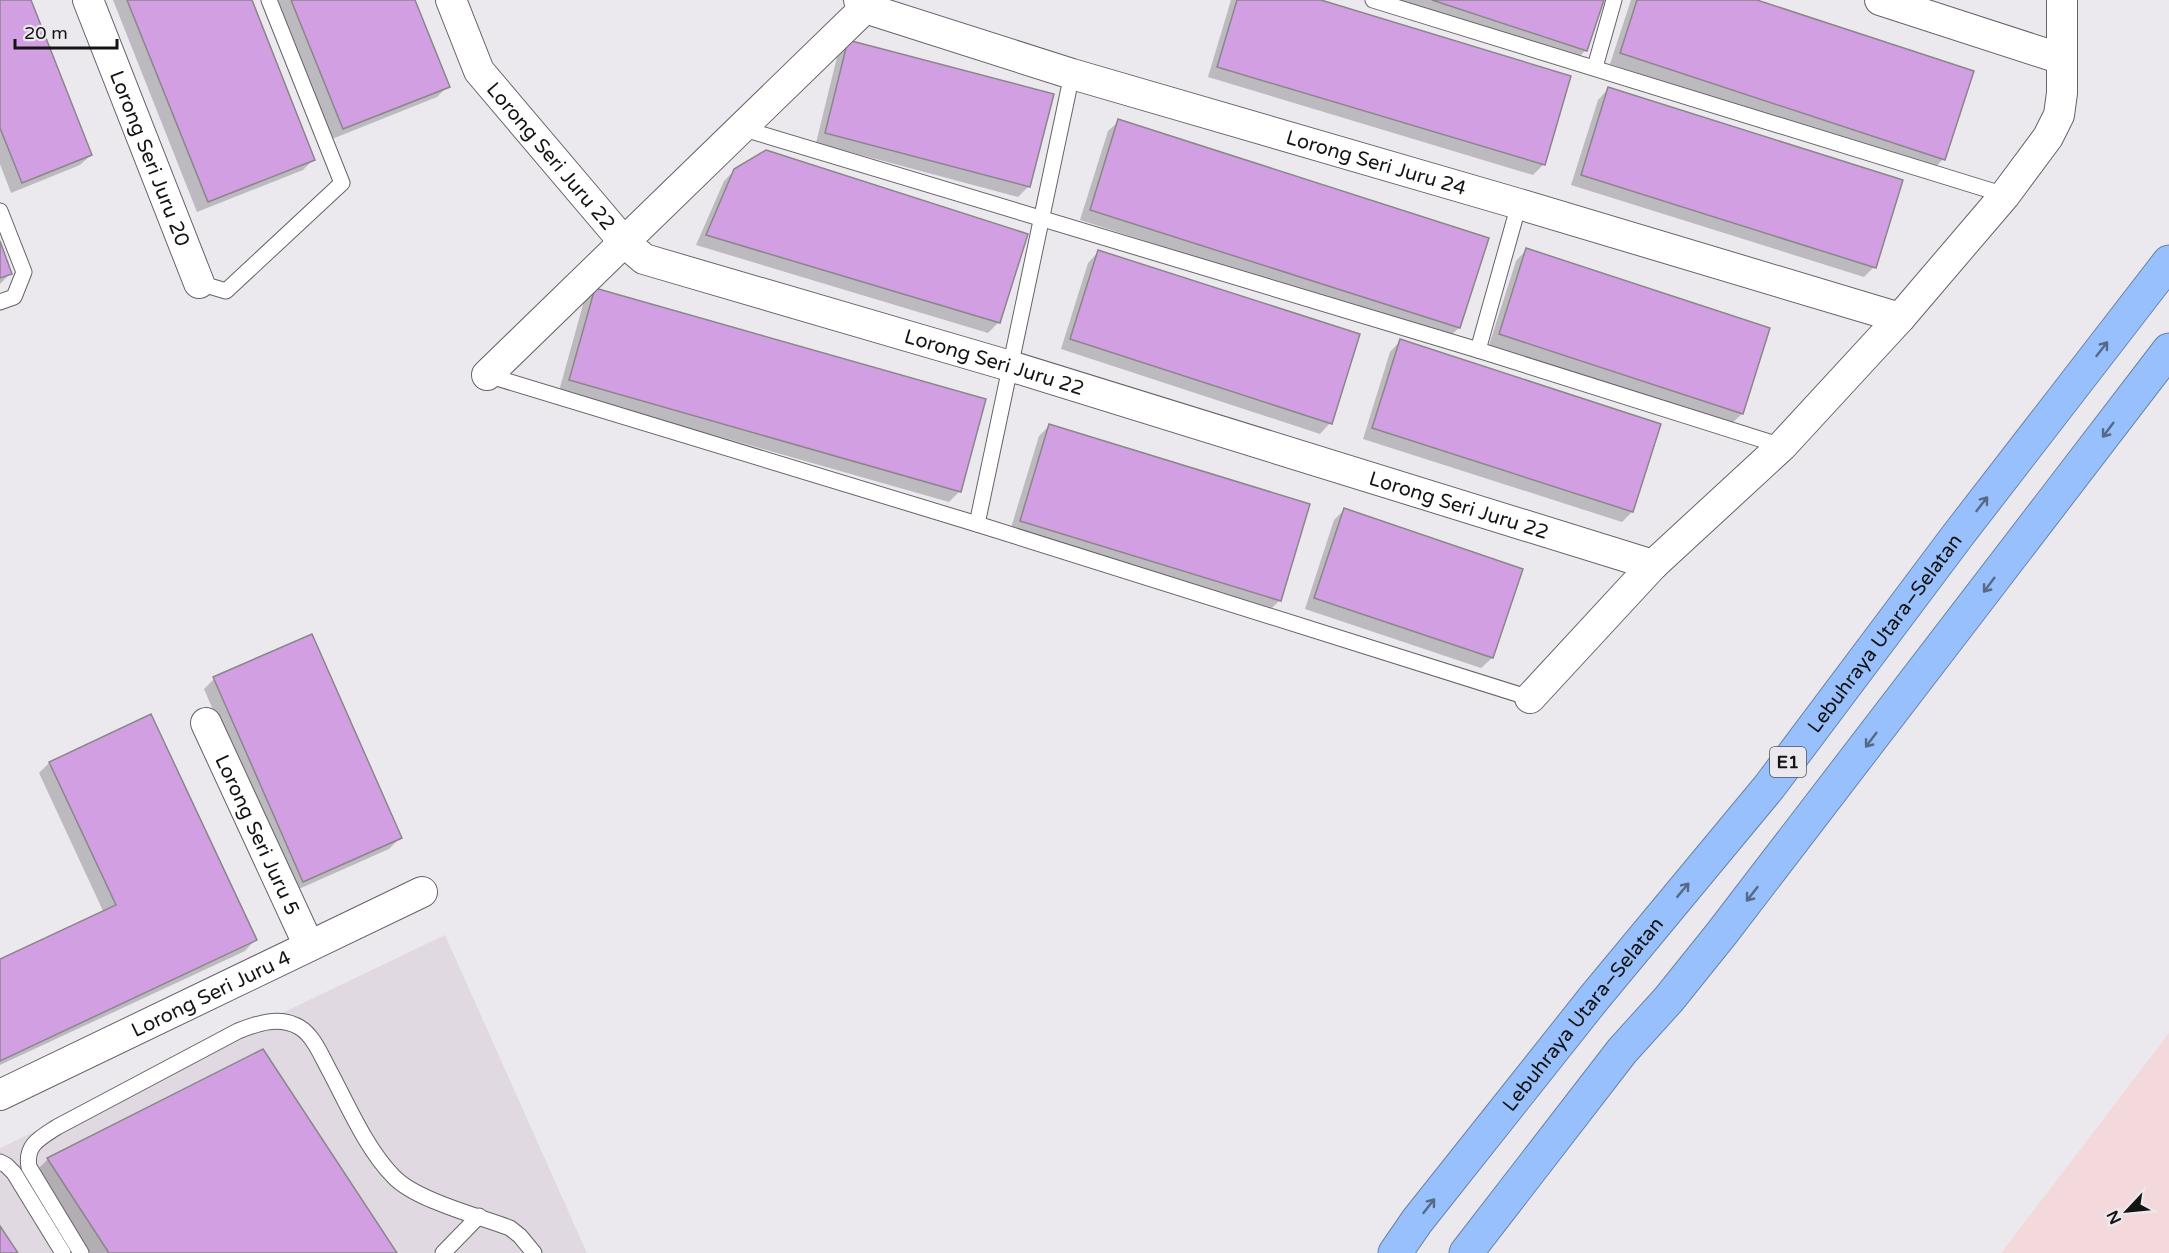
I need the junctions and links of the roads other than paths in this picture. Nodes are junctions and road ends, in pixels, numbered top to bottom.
1 (88, 0) edge
2 (269, 0) edge
3 (451, 0) edge
4 (1373, 0) edge
5 (1614, 0) edge
6 (1880, 0) edge
7 (2062, 0) edge
8 (862, 4) edge
9 (2062, 59) junction
10 (1595, 67) junction
11 (1072, 74) junction
12 (741, 128) junction
13 (2005, 195) junction
14 (1519, 204) junction
15 (0, 212) edge
16 (1042, 217) junction
17 (624, 242) junction
18 (2169, 262) edge
19 (199, 283) joint
20 (0, 302) edge
21 (1900, 318) junction
22 (1478, 350) junction
23 (2169, 350) edge
24 (1010, 366) junction
25 (487, 375) joint
26 (1782, 446) junction
27 (977, 524) junction
28 (1653, 565) junction
29 (1530, 698) joint
30 (206, 723) dead end
31 (422, 892) dead end
32 (309, 946) junction
33 (0, 1095) edge
34 (0, 1162) edge
35 (479, 1216) junction
36 (63, 1253) edge
37 (81, 1253) edge
38 (443, 1253) edge
39 (534, 1253) edge
40 (1395, 1253) edge
41 (1466, 1253) edge

1 - 19 street, Lorong Seri Juru 20
2 - 19 lane
3 - 17 street, Lorong Seri Juru 22
4 - 10 lane
5 - 10 lane
6 - 9 street
7 - 9 street
8 - 11 street, Lorong Seri Juru 24
8 - 12 street
9 - 13 street
10 - 13 lane
11 - 14 street, Lorong Seri Juru 24
11 - 16 lane
12 - 16 lane
12 - 17 street
13 - 21 street
14 - 21 street, Lorong Seri Juru 24
14 - 22 lane
15 - 20 lane
16 - 22 lane
16 - 24 lane
17 - 24 street, Lorong Seri Juru 22
17 - 25 street
40 -> 18 highway, Lebuhraya Utara–Selatan / E1
21 - 26 street
22 - 26 lane
23 -> 41 highway, E1
24 - 27 lane
24 - 28 street, Lorong Seri Juru 22
25 - 27 lane
26 - 28 street
27 - 29 lane
28 - 29 street
30 - 32 street, Lorong Seri Juru 5
31 - 32 street, Lorong Seri Juru 4
32 - 33 street, Lorong Seri Juru 4
34 - 36 lane
35 - 37 lane
35 - 38 lane
35 - 39 lane

